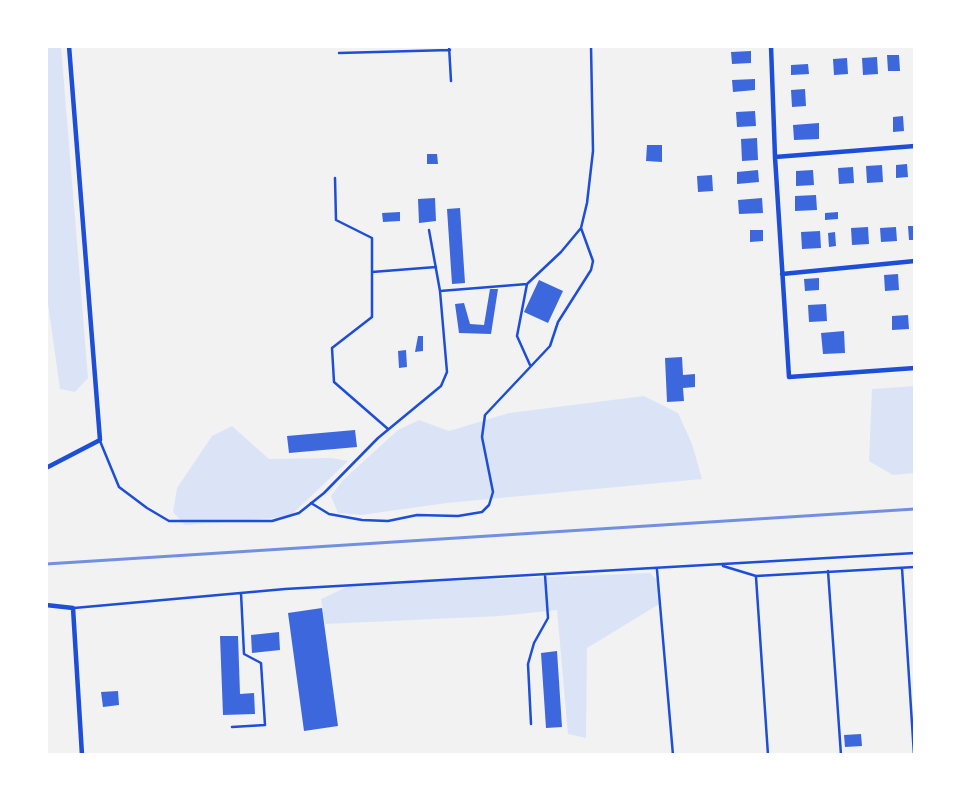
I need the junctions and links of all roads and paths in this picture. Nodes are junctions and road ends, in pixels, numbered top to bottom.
1 (69, 46) edge
2 (449, 46) edge
3 (591, 46) edge
4 (771, 46) edge
5 (450, 50) junction
6 (339, 53) dead end
7 (450, 81) dead end
8 (915, 146) edge
9 (775, 157) junction
10 (334, 178) dead end
11 (581, 228) junction
12 (429, 230) dead end
13 (915, 261) edge
14 (436, 267) junction
15 (372, 272) junction
16 (782, 274) junction
17 (527, 284) junction
18 (440, 291) junction
19 (530, 365) junction
20 (915, 368) edge
21 (388, 430) junction
22 (100, 440) junction
23 (46, 468) edge
24 (311, 503) junction
25 (915, 554) edge
26 (720, 566) junction
27 (915, 567) edge
28 (902, 568) junction
29 (657, 570) junction
30 (828, 572) junction
31 (545, 575) junction
32 (756, 576) junction
33 (241, 593) junction
34 (46, 605) edge
35 (73, 608) junction
36 (531, 724) dead end
37 (232, 727) dead end
38 (82, 755) edge
39 (673, 755) edge
40 (768, 755) edge
41 (840, 755) edge
42 (914, 755) edge

1 - 22 street
2 - 5 lane
3 - 11 lane
4 - 9 street
5 - 6 lane
5 - 7 lane
8 - 9 street
9 - 16 street
10 - 15 lane
11 - 17 lane
11 - 19 lane
12 - 14 lane
13 - 16 street
14 - 15 lane
14 - 18 lane
15 - 21 lane
16 - 20 street
17 - 18 lane
17 - 19 lane
18 - 21 lane
19 - 24 lane
21 - 24 lane
22 - 23 street
22 - 24 lane
25 - 26 lane
26 - 29 lane
26 - 32 lane
27 - 28 lane
28 - 30 lane
28 - 42 lane
29 - 31 lane
29 - 39 lane
30 - 32 lane
30 - 41 lane
31 - 33 lane
31 - 36 lane
32 - 40 lane
33 - 35 lane
33 - 37 lane
34 - 35 street
35 - 38 street

